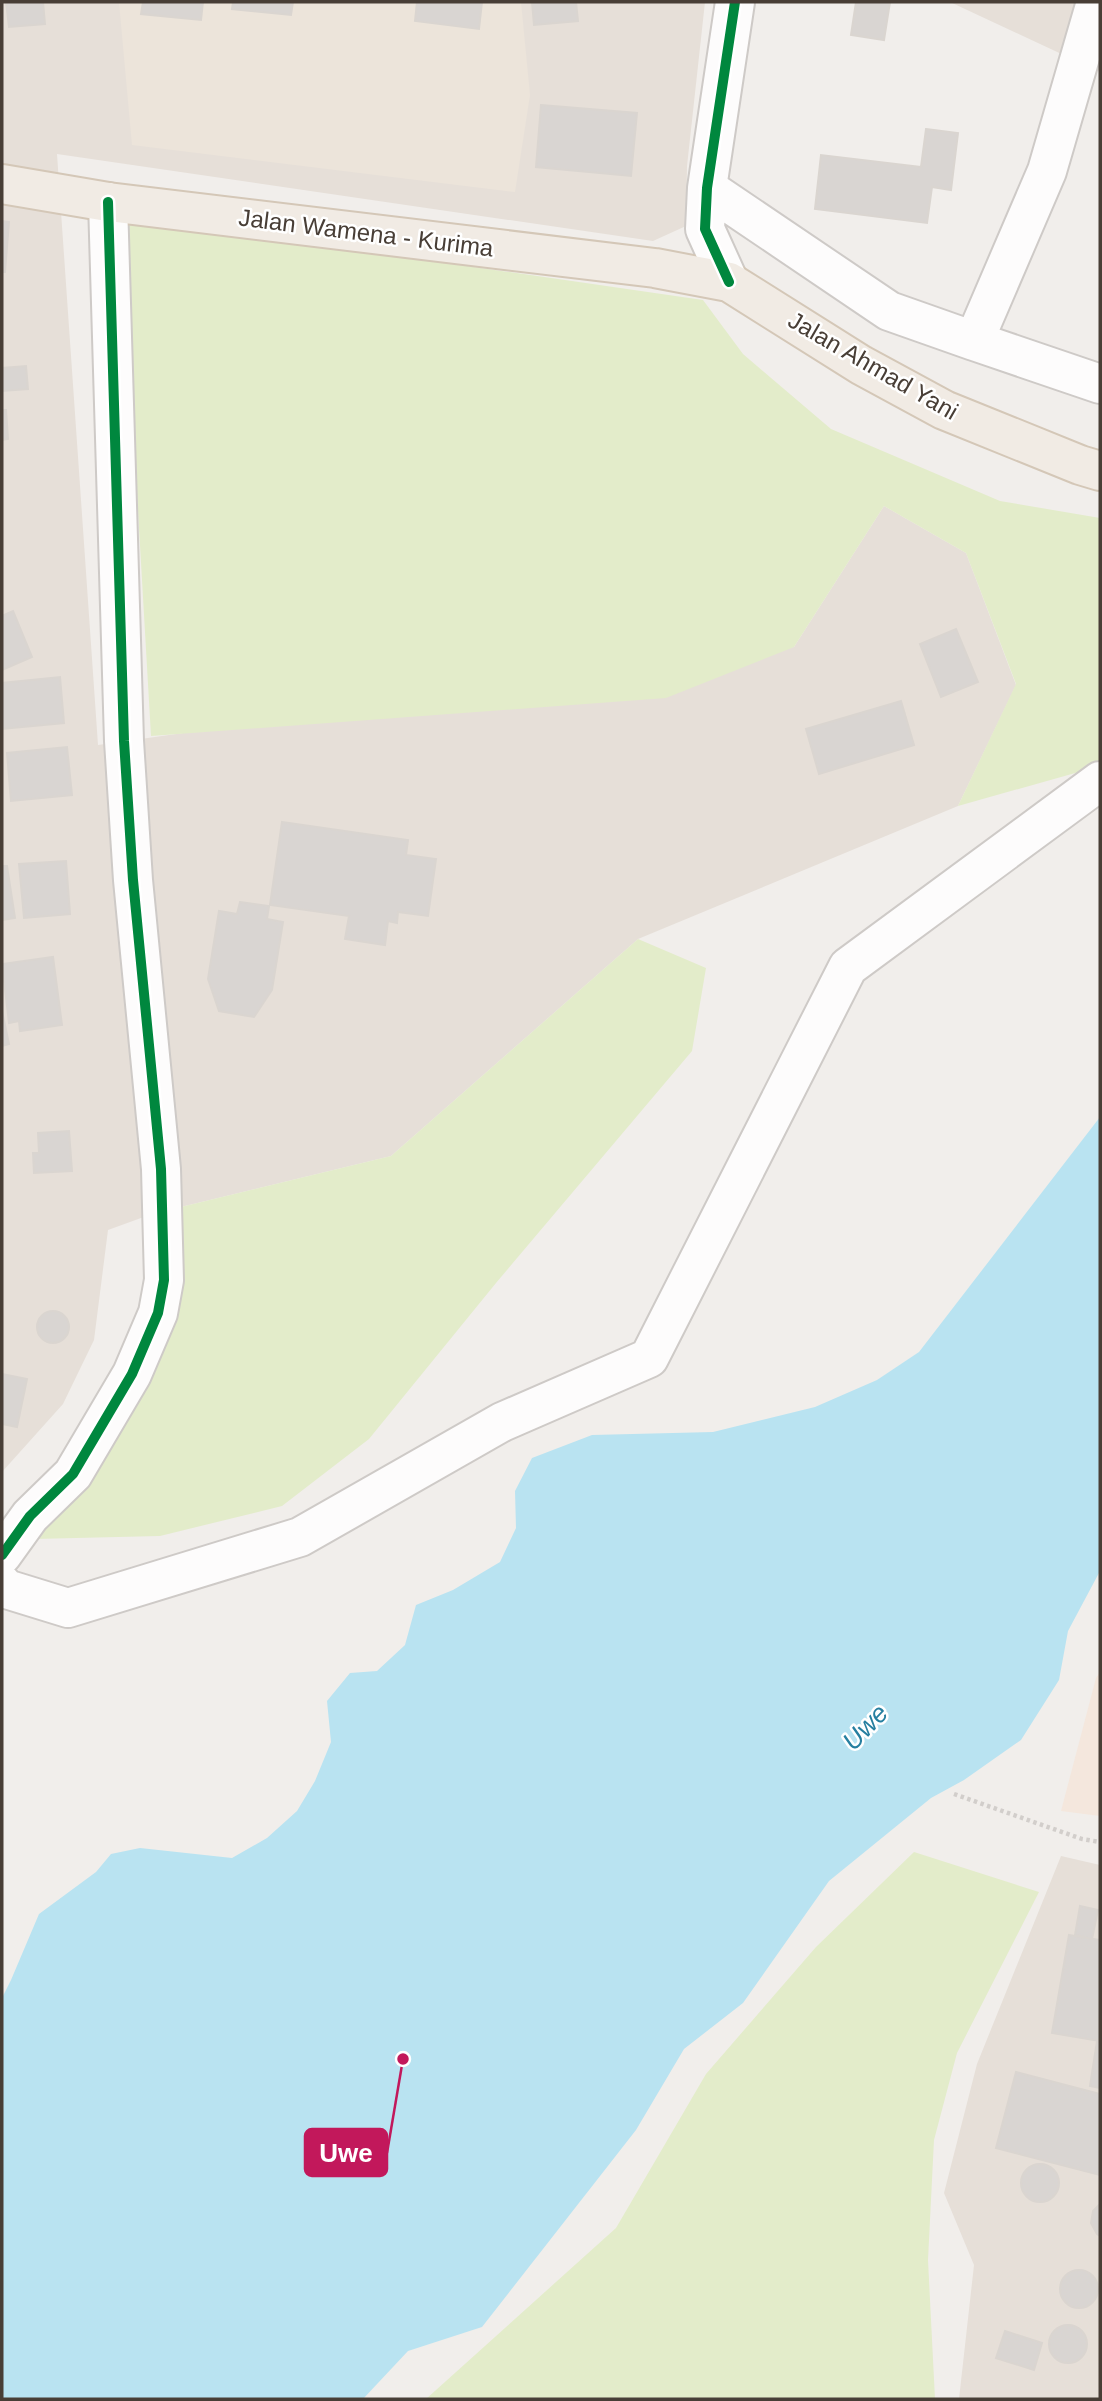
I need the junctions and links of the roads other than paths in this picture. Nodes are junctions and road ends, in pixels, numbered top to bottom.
1 (735, 2) edge
2 (1096, 2) edge
3 (2, 184) edge
4 (707, 188) junction
5 (108, 202) junction
6 (729, 282) junction
7 (974, 341) junction
8 (1100, 384) edge
9 (1090, 468) edge
10 (1100, 781) edge
11 (2, 1555) edge
12 (2, 1584) edge

1 - 4 street
2 - 7 street
3 - 5 main road, Jalan Wamena - Kurima
4 - 6 street
4 - 7 street
5 - 6 main road, Jalan Wamena - Kurima
5 - 11 street
6 - 9 main road, Jalan Ahmad Yani
7 - 8 street
10 - 12 street

